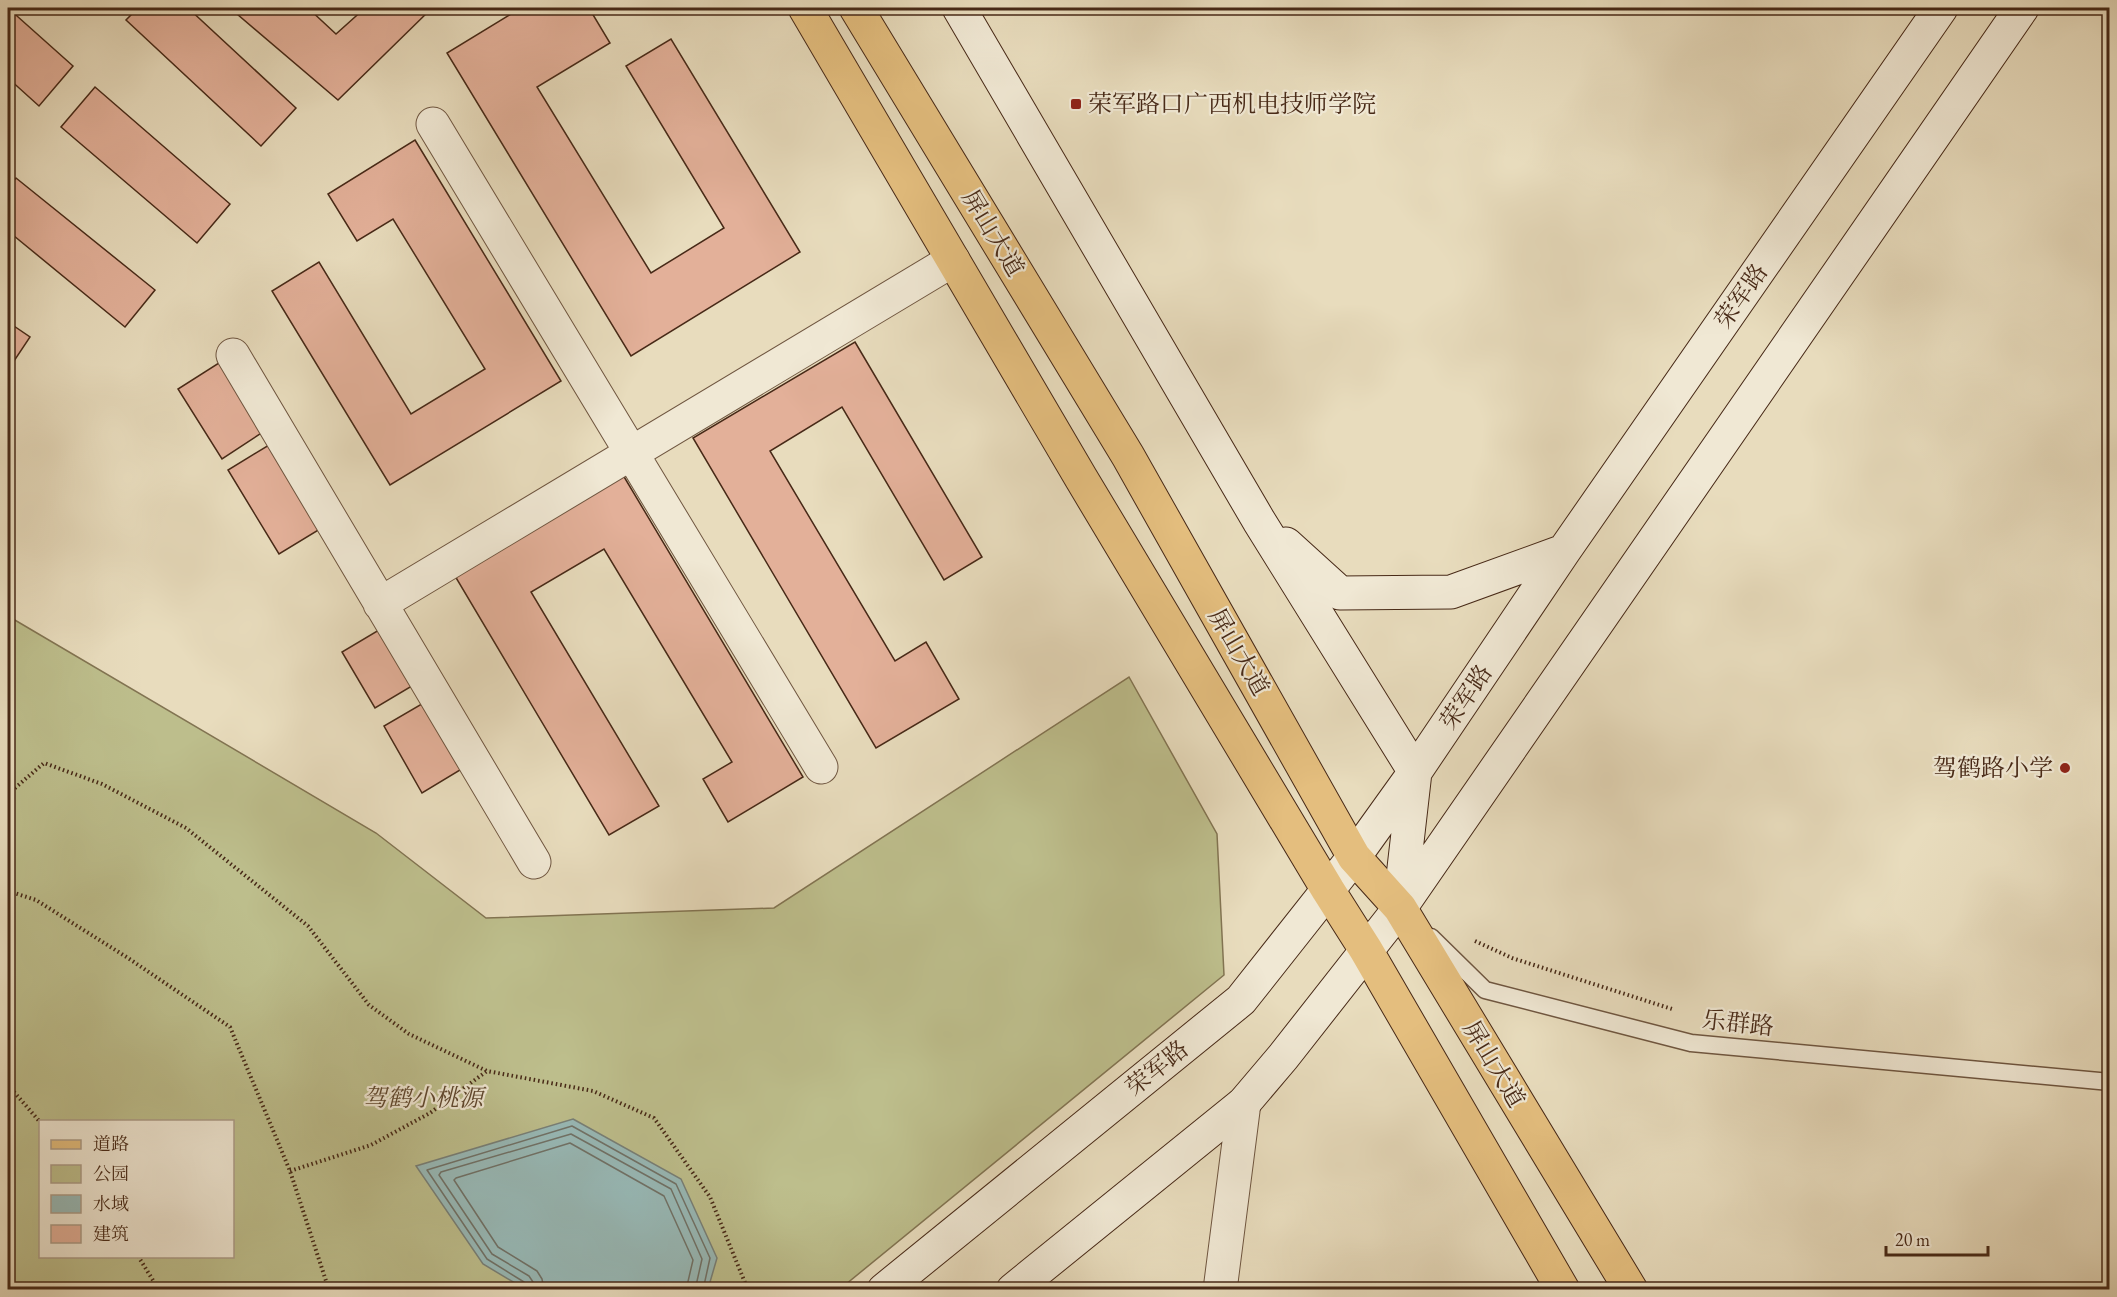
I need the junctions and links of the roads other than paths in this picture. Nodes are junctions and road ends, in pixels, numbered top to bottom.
1 (805, 8) edge
2 (856, 8) edge
3 (959, 8) edge
4 (1941, 8) edge
5 (2022, 8) edge
6 (433, 124) dead end
7 (954, 260) junction
8 (233, 355) dead end
9 (632, 454) junction
10 (1259, 521) junction
11 (1564, 551) junction
12 (380, 604) junction
13 (821, 767) dead end
14 (1415, 772) junction
15 (1354, 857) junction
16 (534, 862) dead end
17 (1328, 890) junction
18 (1400, 908) junction
19 (1366, 950) junction
20 (2109, 1082) edge
21 (1244, 1103) junction
22 (884, 1290) edge
23 (1013, 1290) edge
24 (1220, 1290) edge
25 (1563, 1290) edge
26 (1631, 1290) edge

1 - 7 main road, 屏山大道
2 - 15 main road, 屏山大道
3 - 10 main road
4 - 11 main road, 荣军路
5 - 18 main road
6 - 9 main road
7 - 9 main road
7 - 17 main road, 屏山大道
8 - 12 main road
9 - 12 main road
9 - 13 main road
10 - 11 main road
10 - 14 main road
11 - 14 main road, 荣军路
12 - 16 main road
14 - 15 main road, 荣军路
14 - 18 main road
15 - 17 main road, 荣军路
15 - 18 main road, 屏山大道
17 - 19 main road, 屏山大道
17 - 22 main road, 荣军路
18 - 19 main road
18 - 20 lane, 乐群路
18 - 26 main road, 屏山大道
19 - 21 main road
19 - 25 main road, 屏山大道
21 - 23 main road
21 - 24 main road

